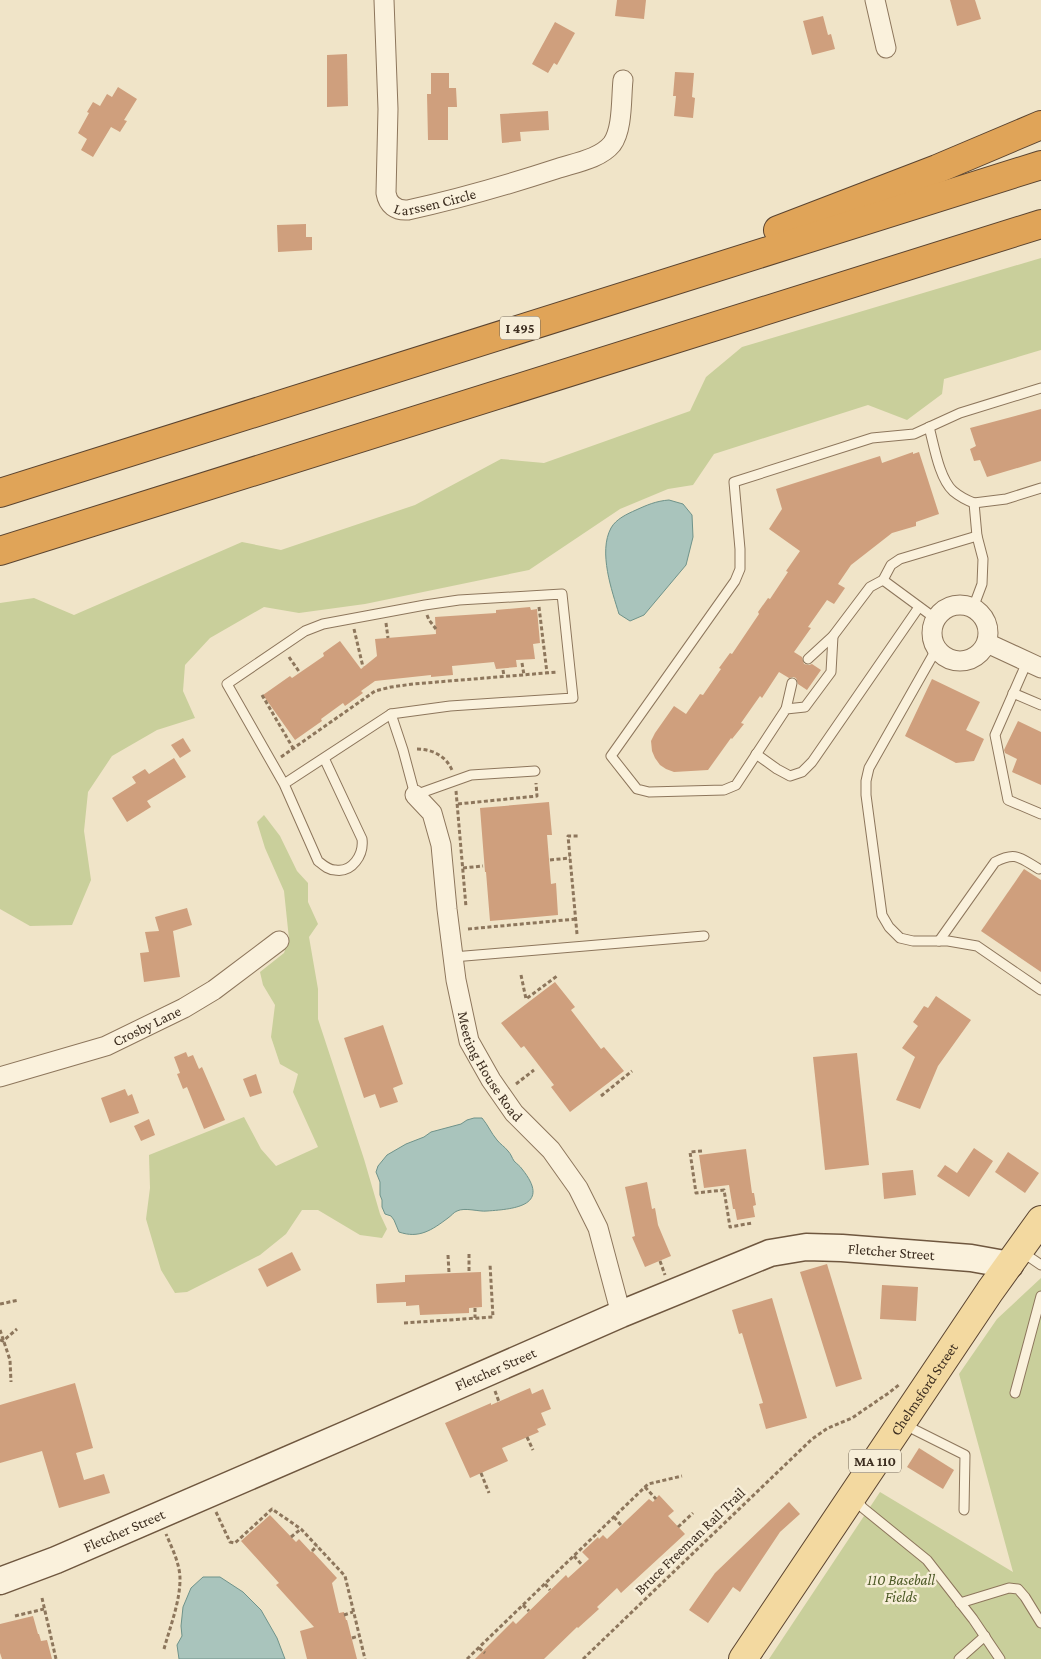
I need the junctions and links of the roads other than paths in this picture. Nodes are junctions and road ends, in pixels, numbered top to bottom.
1 (384, 0) edge
2 (875, 0) edge
3 (886, 48) dead end
4 (623, 80) dead end
5 (1041, 125) edge
6 (1041, 165) edge
7 (1041, 224) edge
8 (480, 341) junction
9 (1041, 388) edge
10 (929, 427) junction
11 (1041, 488) edge
12 (0, 493) edge
13 (974, 503) junction
14 (977, 536) junction
15 (0, 551) edge
16 (883, 580) junction
17 (920, 607) junction
18 (973, 608) junction
19 (936, 619) junction
20 (833, 636) junction
21 (987, 643) junction
22 (937, 648) junction
23 (808, 659) dead end
24 (1034, 665) edge
25 (792, 683) dead end
26 (1013, 693) junction
27 (1041, 705) edge
28 (786, 710) junction
29 (391, 714) junction
30 (756, 754) junction
31 (324, 758) junction
32 (535, 771) dead end
33 (284, 784) junction
34 (415, 795) junction
35 (1041, 814) edge
36 (1038, 870) dead end
37 (704, 936) dead end
38 (279, 942) dead end
39 (938, 942) junction
40 (453, 957) junction
41 (1041, 990) edge
42 (0, 1077) edge
43 (1041, 1220) edge
44 (1023, 1260) edge
45 (1041, 1296) edge
46 (621, 1314) junction
47 (1015, 1394) dead end
48 (901, 1423) junction
49 (852, 1496) junction
50 (964, 1510) dead end
51 (0, 1581) edge
52 (960, 1603) junction
53 (1041, 1623) edge
54 (985, 1636) junction
55 (743, 1659) edge
56 (959, 1659) edge
57 (1000, 1659) edge

1 - 4 street, Larssen Circle
2 - 3 street
5 - 8 highway
6 - 8 highway, I 495
7 - 15 highway
8 - 12 highway, I 495
9 - 10 lane
10 - 13 lane
10 - 30 lane
11 - 13 lane
13 - 14 lane
14 - 16 lane
14 - 18 lane
16 - 17 lane
16 - 20 lane
17 - 19 lane
17 - 30 lane
18 - 19 street
18 - 21 street
19 - 22 street
20 - 23 lane
20 - 28 lane
21 - 22 street
21 - 24 street
22 - 39 lane
24 - 26 lane
25 - 28 lane
26 - 27 lane
26 - 35 lane
28 - 30 lane
29 - 31 lane
29 - 33 lane
29 - 34 lane
31 - 33 lane
31 - 33 lane
32 - 34 lane
34 - 40 street, Meeting House Road
36 - 39 lane
37 - 40 lane
38 - 42 street, Crosby Lane
39 - 41 lane
40 - 46 street, Meeting House Road
43 - 44 main road, Chelmsford Street / MA 110
44 - 46 street, Fletcher Street
44 - 48 main road, Chelmsford Street / MA 110
45 - 47 lane
46 - 51 street, Fletcher Street
48 - 49 main road, Chelmsford Street / MA 110
48 - 50 lane
49 - 52 lane
49 - 55 main road, Chelmsford Street / MA 110
52 - 53 lane
52 - 54 lane
54 - 56 lane
54 - 57 lane

